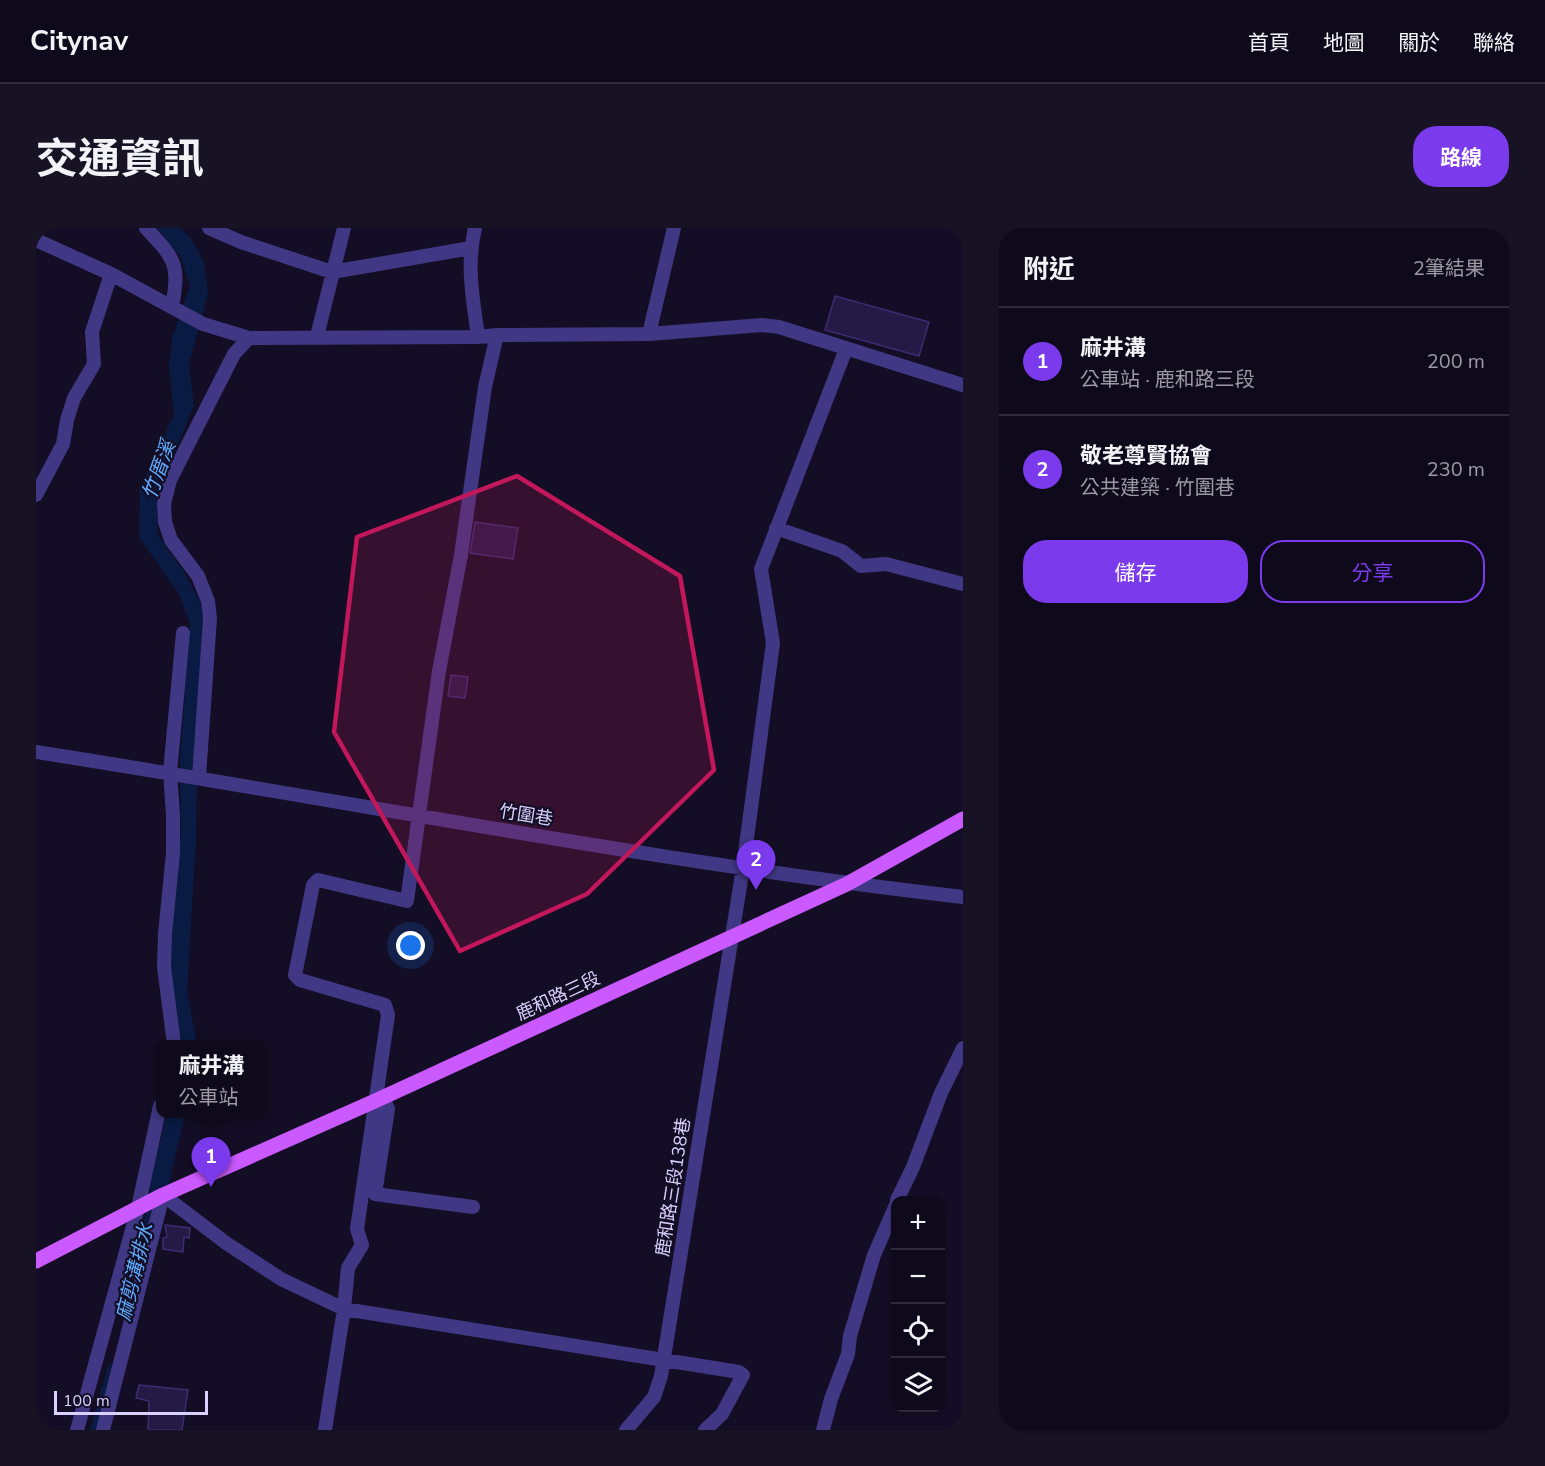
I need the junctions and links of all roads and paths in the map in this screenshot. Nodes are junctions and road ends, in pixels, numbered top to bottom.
1 (146, 228) edge
2 (209, 228) edge
3 (344, 228) edge
4 (475, 228) edge
5 (674, 228) edge
6 (36, 240) edge
7 (471, 248) junction
8 (332, 272) junction
9 (111, 274) junction
10 (171, 307) junction
11 (649, 334) junction
12 (497, 335) junction
13 (317, 336) junction
14 (478, 337) junction
15 (249, 338) junction
16 (846, 349) junction
17 (963, 385) edge
18 (36, 495) edge
19 (776, 528) junction
20 (963, 584) edge
21 (183, 633) dead end
22 (36, 752) edge
23 (170, 772) junction
24 (199, 777) junction
25 (420, 817) junction
26 (963, 819) edge
27 (743, 868) junction
28 (847, 884) junction
29 (963, 897) edge
30 (730, 939) junction
31 (174, 1040) edge
32 (963, 1048) edge
33 (379, 1099) junction
34 (158, 1118) edge
35 (163, 1195) junction
36 (899, 1196) edge
37 (472, 1207) dead end
38 (138, 1208) junction
39 (891, 1216) edge
40 (36, 1261) edge
41 (344, 1309) junction
42 (664, 1360) junction
43 (77, 1430) edge
44 (103, 1430) edge
45 (325, 1430) edge
46 (626, 1430) edge
47 (705, 1430) edge
48 (823, 1430) edge

1 - 10 street
2 - 8 street
3 - 8 street
4 - 7 street
5 - 11 street
6 - 9 street
7 - 8 street
7 - 14 street
8 - 13 street
9 - 10 street
9 - 18 street
10 - 15 street
11 - 12 street
11 - 16 street
12 - 14 street
12 - 25 street
13 - 14 street
13 - 15 street
15 - 24 street
16 - 17 street
16 - 19 street, 鹿和路三段138巷
19 - 20 street
19 - 27 street, 鹿和路三段138巷
21 - 23 street
22 - 23 street, 竹圍巷
23 - 24 street, 竹圍巷
23 - 31 street
24 - 25 street, 竹圍巷
25 - 27 street, 竹圍巷
25 - 33 street
26 - 28 main road, 鹿和路三段
27 - 28 street, 竹圍巷
27 - 30 street, 鹿和路三段138巷
28 - 29 street, 竹圍巷
28 - 30 main road, 鹿和路三段
30 - 33 main road, 鹿和路三段
30 - 42 street, 鹿和路三段138巷
32 - 36 street
33 - 35 main road, 鹿和路三段
33 - 37 street
33 - 41 street
34 - 38 street
35 - 38 main road, 鹿和路三段
35 - 41 street
35 - 44 street
38 - 40 main road, 鹿和路三段
38 - 43 street
39 - 48 street
41 - 42 street
41 - 45 street
42 - 46 street, 鹿和路三段138巷
42 - 47 street

